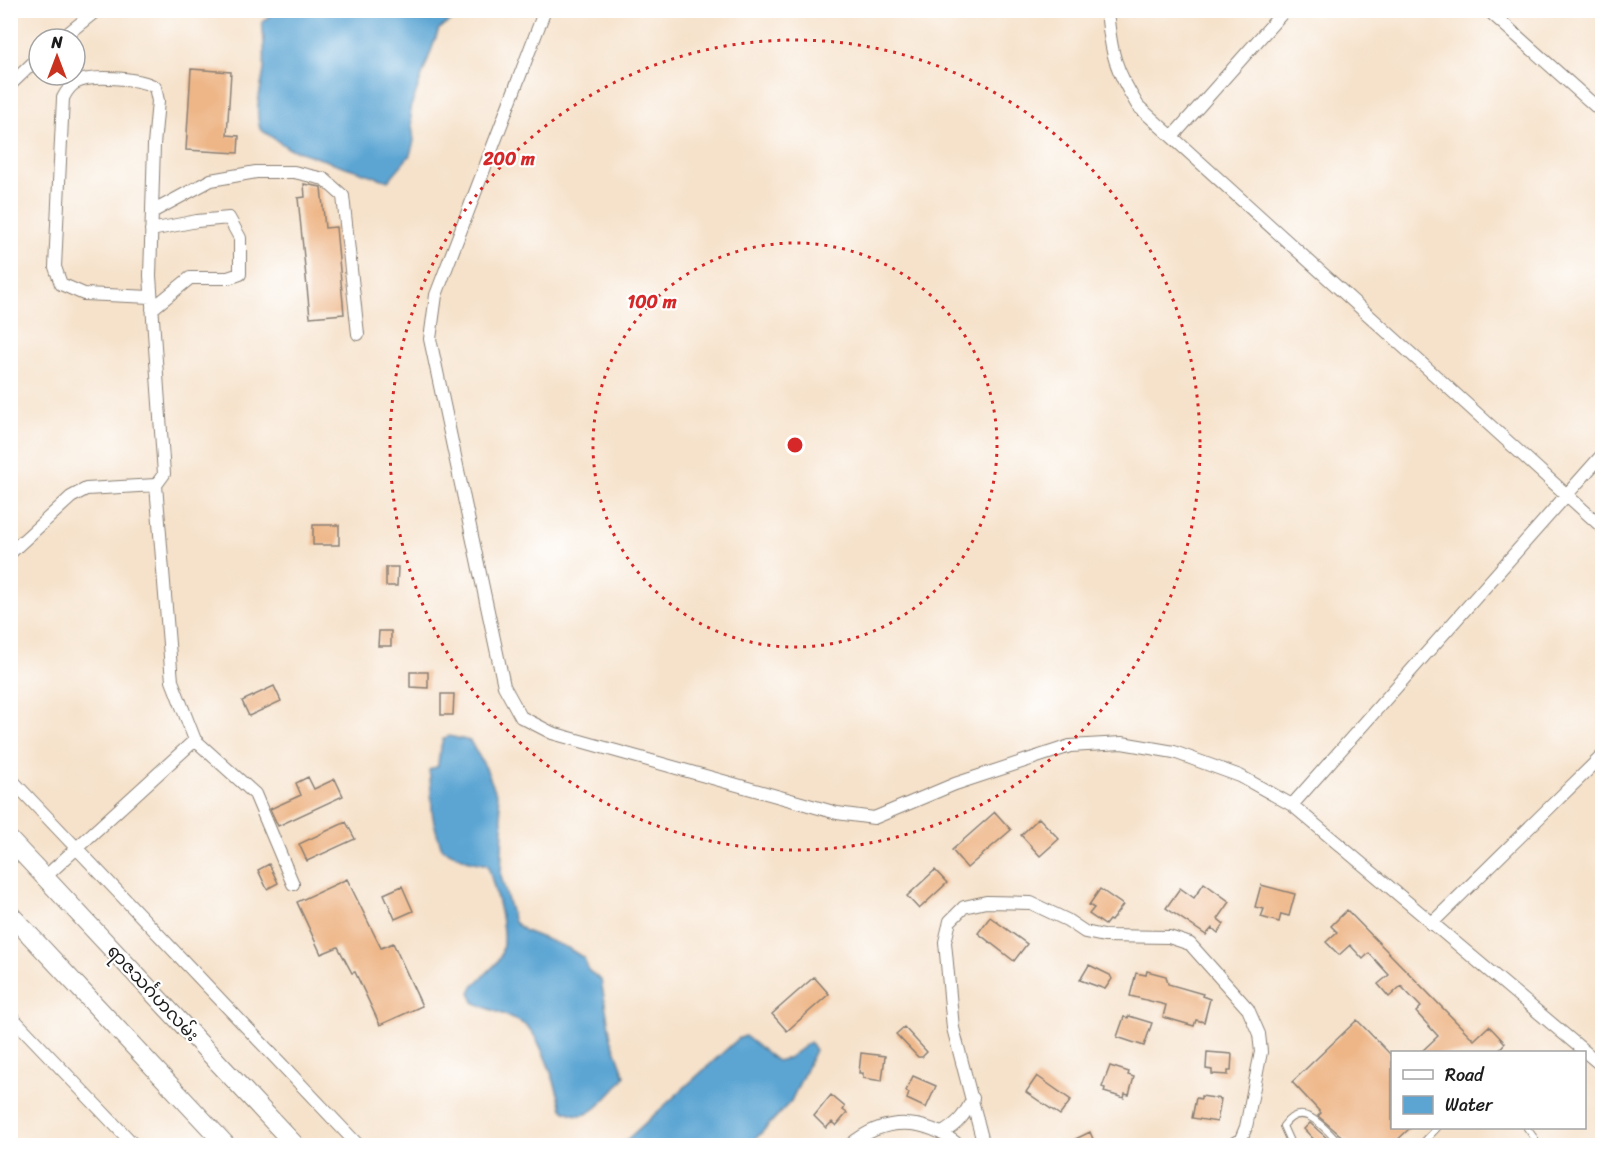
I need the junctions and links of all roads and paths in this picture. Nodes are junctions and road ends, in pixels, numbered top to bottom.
1 (97, 10) edge
2 (545, 10) edge
3 (1107, 10) edge
4 (1285, 10) edge
5 (1488, 10) edge
6 (76, 27) edge
7 (27, 69) edge
8 (10, 85) edge
9 (1602, 112) edge
10 (1172, 136) junction
11 (152, 212) junction
12 (151, 230) junction
13 (152, 303) junction
14 (357, 334) dead end
15 (1602, 455) edge
16 (156, 485) junction
17 (1567, 494) junction
18 (1602, 527) edge
19 (10, 553) edge
20 (195, 740) junction
21 (1602, 756) edge
22 (10, 778) edge
23 (1292, 806) junction
24 (10, 840) edge
25 (77, 849) junction
26 (45, 877) junction
27 (293, 884) dead end
28 (10, 914) edge
29 (1431, 924) junction
30 (10, 1015) edge
31 (1584, 1051) edge
32 (1586, 1053) edge
33 (1602, 1066) edge
34 (973, 1098) junction
35 (1436, 1129) edge
36 (1528, 1129) edge
37 (942, 1133) junction
38 (1239, 1143) edge
39 (135, 1146) edge
40 (227, 1146) edge
41 (296, 1146) edge
42 (359, 1146) edge
43 (849, 1146) edge
44 (960, 1146) edge
45 (984, 1146) edge
46 (1292, 1146) edge
47 (1342, 1146) edge
48 (1420, 1146) edge
49 (1533, 1146) edge

1 - 6 street
2 - 23 street
3 - 10 street
4 - 10 street
5 - 9 street
7 - 8 street
10 - 17 street
11 - 12 street
11 - 13 street
11 - 14 street
12 - 13 street
12 - 13 street
13 - 16 street
15 - 17 street
16 - 19 street
16 - 20 street
17 - 18 street
17 - 23 street
20 - 25 street
20 - 27 street
21 - 29 street
22 - 25 street
23 - 29 street
24 - 26 main road, ရာဇသင်္ဂဟလမ်း
25 - 26 street
25 - 42 street
26 - 41 main road, ရာဇသင်္ဂဟလမ်း
28 - 40 main road
29 - 31 street
30 - 39 street
32 - 33 street
34 - 37 street
34 - 38 street
34 - 45 street
35 - 48 lane
36 - 49 lane
37 - 43 street
37 - 44 street
46 - 47 lane

